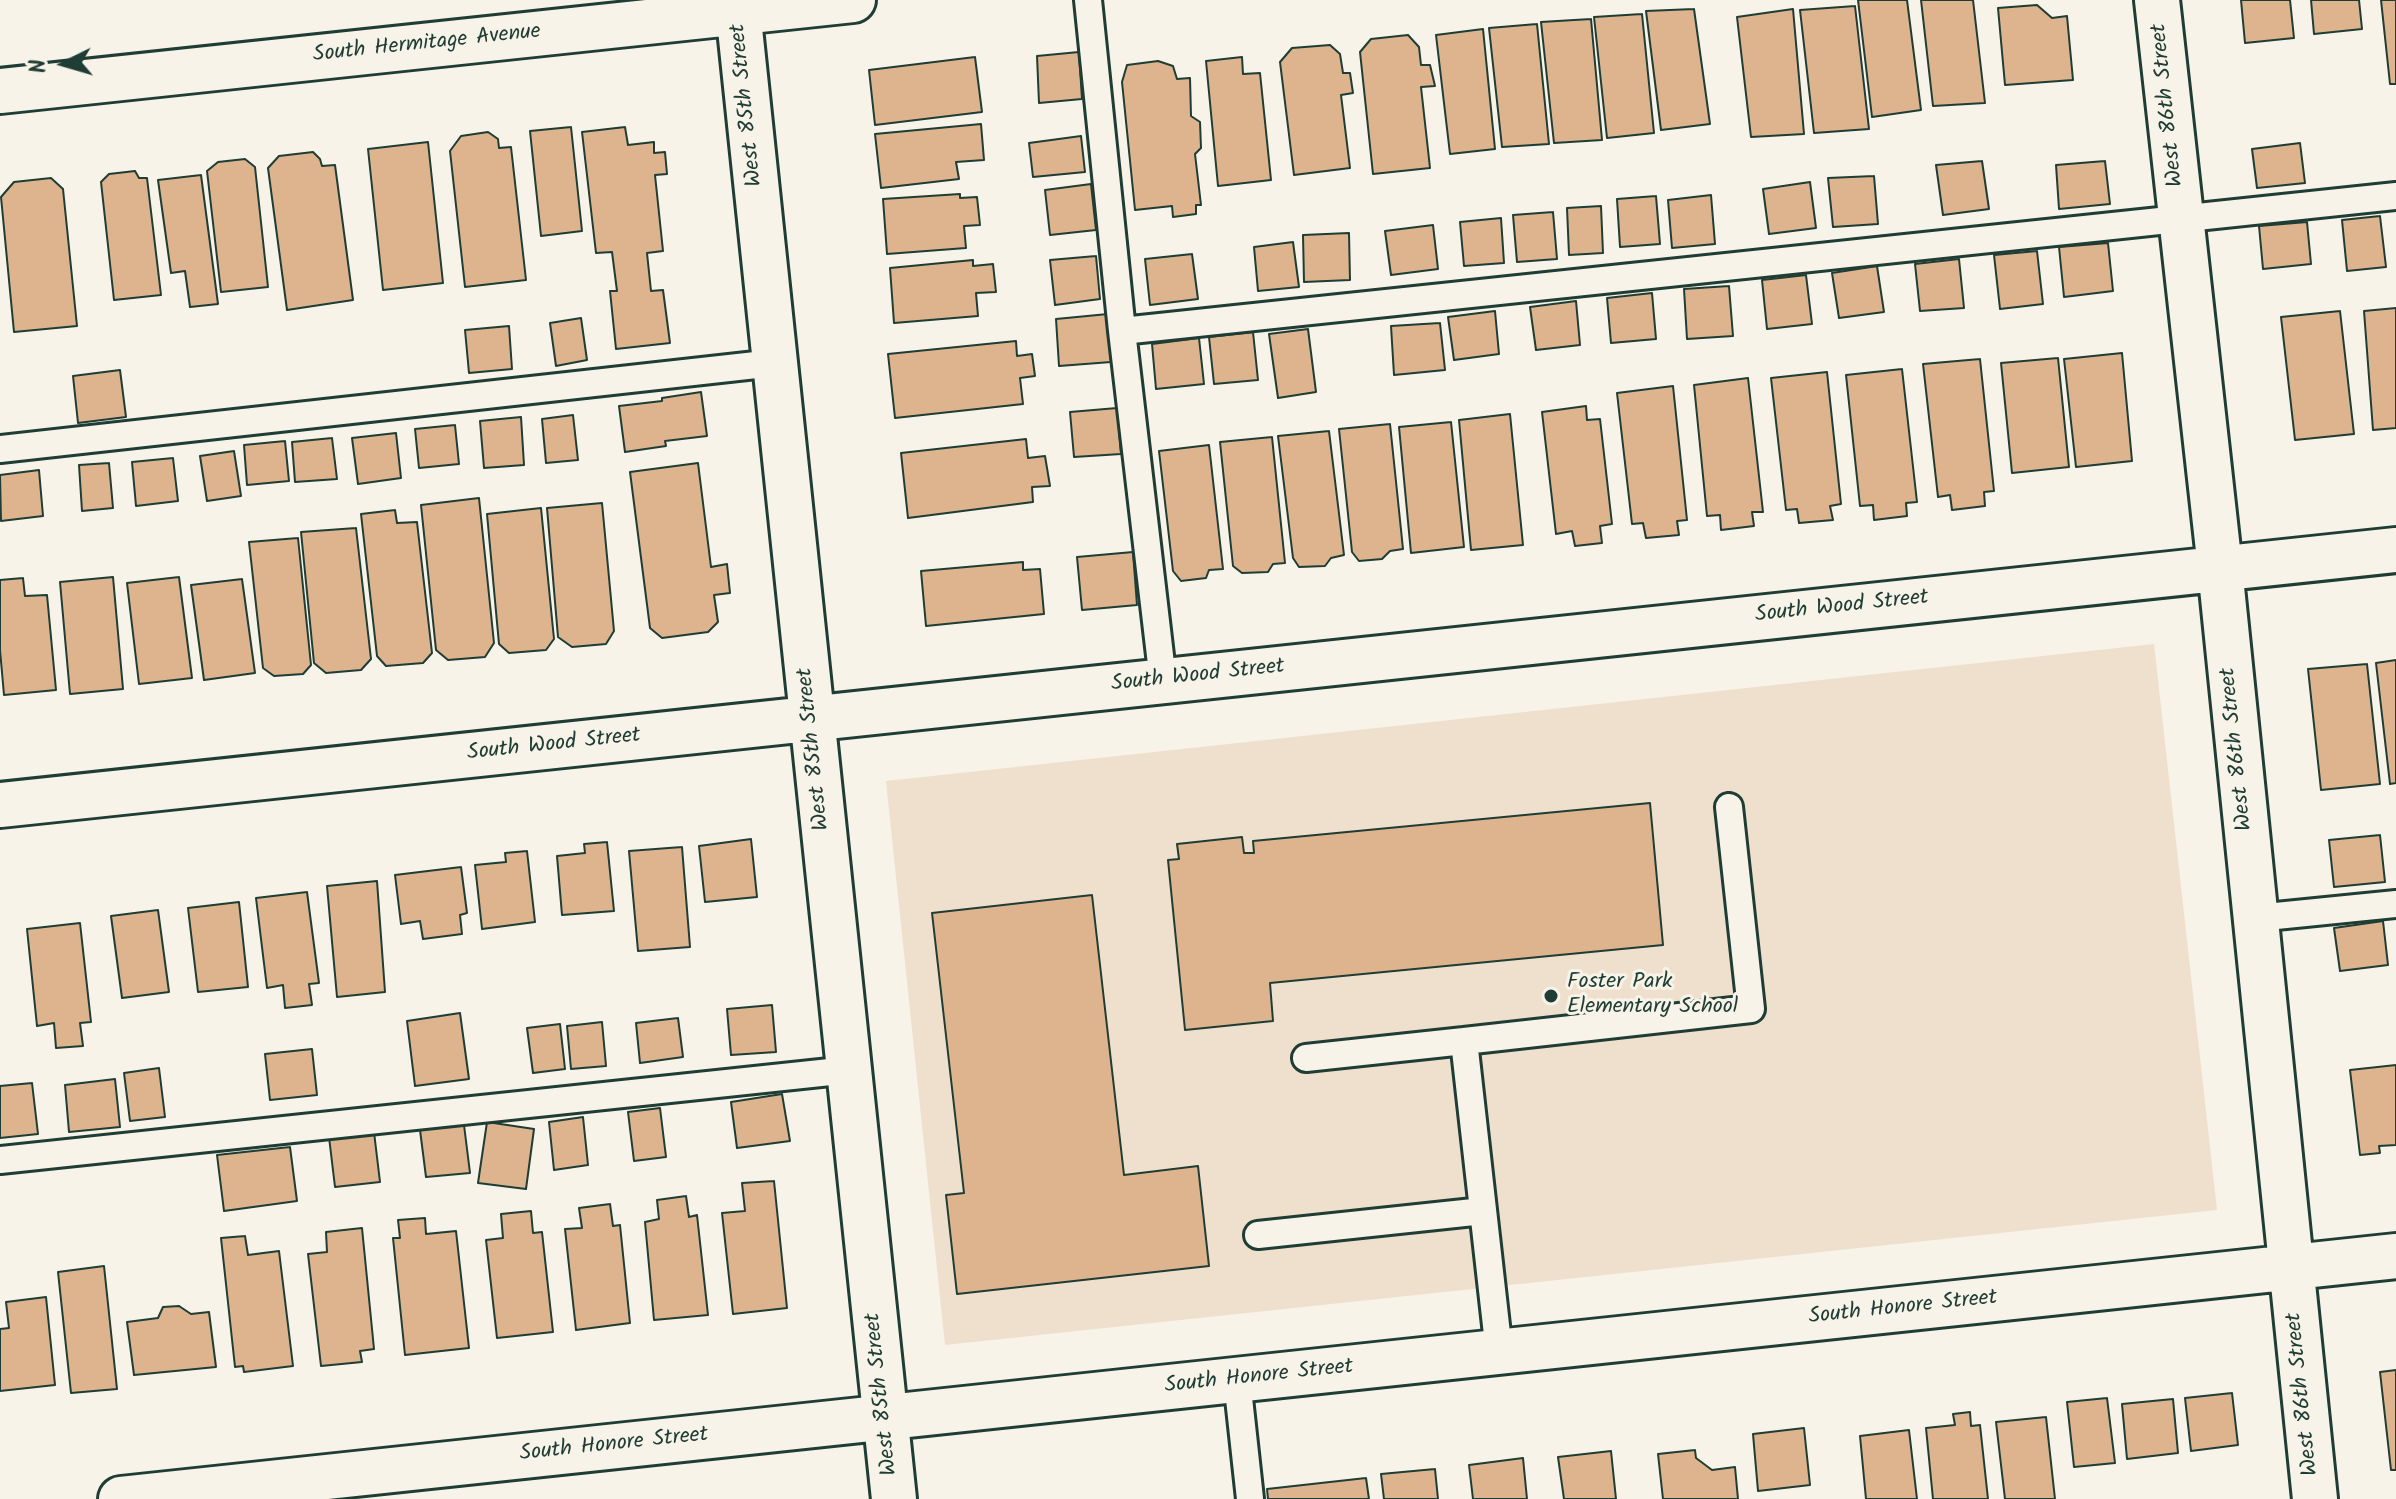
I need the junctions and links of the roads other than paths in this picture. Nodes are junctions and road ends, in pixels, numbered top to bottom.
1 (853, 0) edge
2 (1088, 0) edge
3 (2157, 0) edge
4 (738, 6) edge
5 (0, 91) edge
6 (2396, 196) edge
7 (2182, 220) junction
8 (1122, 331) junction
9 (774, 363) junction
10 (0, 449) edge
11 (2396, 550) edge
12 (2220, 568) junction
13 (1163, 681) junction
14 (812, 718) junction
15 (0, 805) edge
16 (1729, 807) dead end
17 (2396, 904) edge
18 (2256, 918) junction
19 (1464, 1041) junction
20 (1306, 1058) dead end
21 (849, 1070) junction
22 (0, 1160) edge
23 (1483, 1211) junction
24 (1258, 1235) dead end
25 (2396, 1256) edge
26 (2291, 1267) junction
27 (1499, 1352) junction
28 (1237, 1380) junction
29 (885, 1417) junction
30 (121, 1499) edge
31 (894, 1499) edge
32 (1250, 1499) edge
33 (2315, 1499) edge

1 - 4 street, South Hermitage Avenue
2 - 8 lane
3 - 7 street, West 86th Street
4 - 5 street, South Hermitage Avenue
4 - 9 street, West 85th Street
6 - 7 lane
7 - 8 lane
7 - 12 street, West 86th Street
8 - 13 lane
9 - 10 lane
9 - 14 street, West 85th Street
11 - 12 street, South Wood Street
12 - 13 street, South Wood Street
12 - 18 street, West 86th Street
13 - 14 street, South Wood Street
14 - 15 street, South Wood Street
14 - 21 street, West 85th Street
16 - 19 lane
17 - 18 lane
18 - 26 street, West 86th Street
19 - 20 lane
19 - 23 lane
21 - 22 lane
21 - 29 street, West 85th Street
23 - 24 lane
23 - 27 lane
25 - 26 street, South Honore Street
26 - 27 street, South Honore Street
26 - 33 street, West 86th Street
27 - 28 street, South Honore Street
28 - 29 street, South Honore Street
28 - 32 lane
29 - 30 street, South Honore Street
29 - 31 street, West 85th Street

